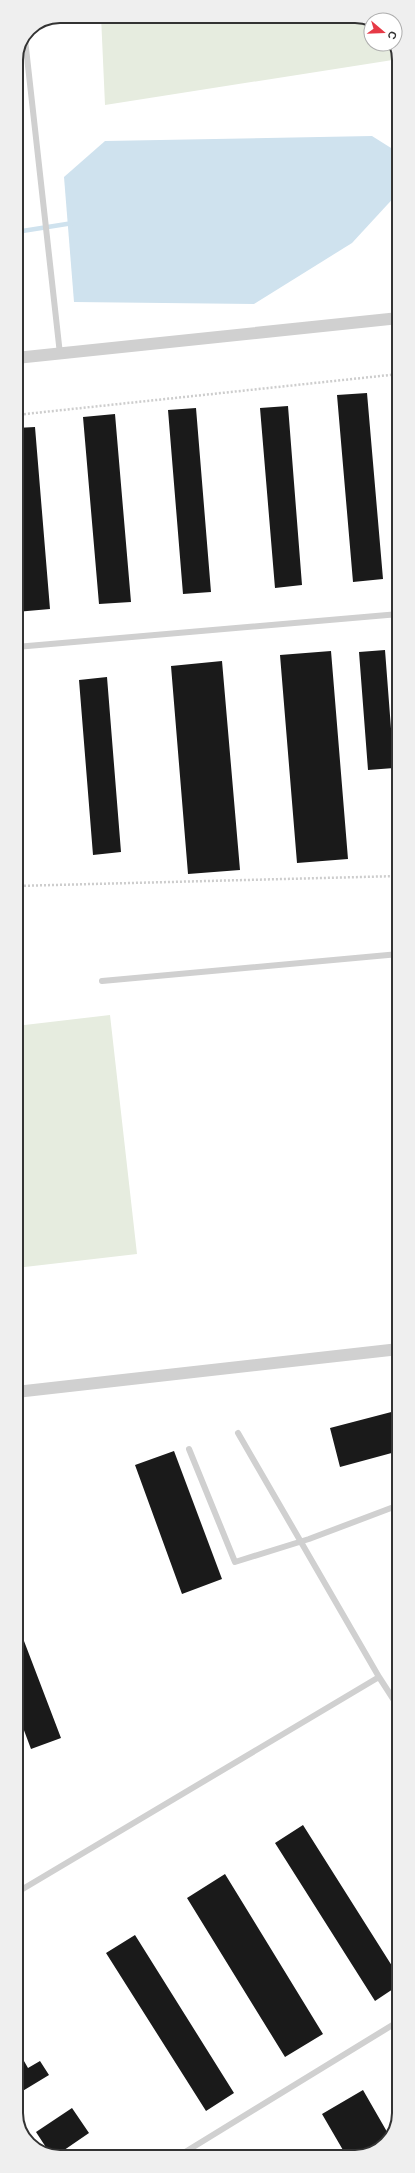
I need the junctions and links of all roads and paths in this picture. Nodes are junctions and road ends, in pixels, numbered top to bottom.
1 (26, 47) edge
2 (392, 319) edge
3 (60, 354) junction
4 (23, 357) edge
5 (392, 375) edge
6 (23, 414) edge
7 (392, 615) edge
8 (23, 646) edge
9 (392, 876) edge
10 (23, 886) edge
11 (392, 955) edge
12 (102, 981) dead end
13 (392, 1350) edge
14 (23, 1391) edge
15 (238, 1433) dead end
16 (189, 1449) dead end
17 (392, 1508) edge
18 (301, 1541) junction
19 (379, 1677) junction
20 (392, 1697) edge
21 (23, 1889) edge
22 (392, 2025) edge
23 (188, 2150) edge

1 - 3 lane
2 - 3 street
3 - 4 street
5 - 6 path
7 - 8 lane
9 - 10 path
11 - 12 lane
13 - 14 street
15 - 18 lane
16 - 18 lane
17 - 18 lane
18 - 19 lane
19 - 20 lane
19 - 21 lane
22 - 23 lane

